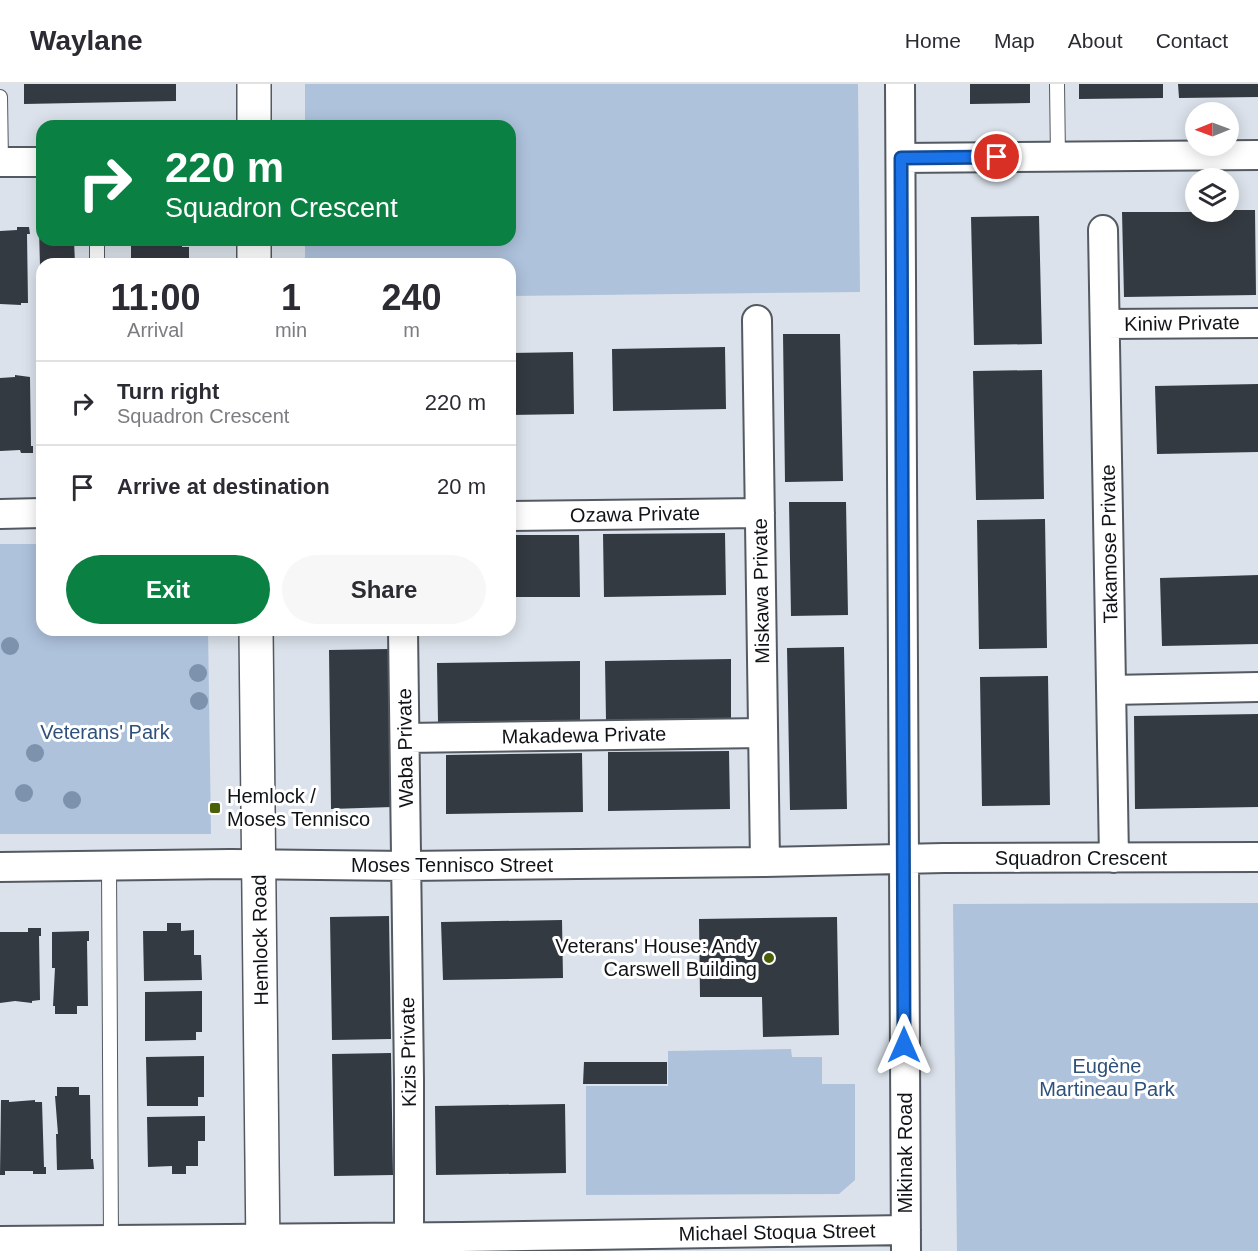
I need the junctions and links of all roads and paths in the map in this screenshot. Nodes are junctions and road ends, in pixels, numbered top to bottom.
1 (254, 84) edge
2 (900, 84) edge
3 (1057, 84) edge
4 (0, 97) edge
5 (254, 120) edge
6 (1258, 155) edge
7 (1058, 157) junction
8 (901, 158) junction
9 (1, 162) edge
10 (36, 162) edge
11 (1103, 230) dead end
12 (757, 320) dead end
13 (1258, 322) edge
14 (1105, 324) junction
15 (36, 513) edge
16 (760, 513) junction
17 (0, 514) edge
18 (516, 516) edge
19 (256, 636) edge
20 (403, 636) edge
21 (1258, 687) edge
22 (1112, 690) junction
23 (763, 733) junction
24 (405, 738) junction
25 (1258, 857) edge
26 (1113, 858) junction
27 (903, 859) junction
28 (765, 862) junction
29 (259, 865) junction
30 (110, 866) junction
31 (407, 866) junction
32 (0, 867) edge
33 (409, 1238) junction
34 (906, 1240) edge
35 (0, 1241) edge
36 (111, 1241) junction
37 (263, 1245) edge

1 - 5 street
2 - 8 street, Mikinak Road
3 - 7 lane
4 - 9 lane
6 - 7 street
7 - 8 street
8 - 27 street, Mikinak Road
9 - 10 street
11 - 14 street, Takamose Private
12 - 16 street, Miskawa Private
13 - 14 street, Kiniw Private
14 - 22 street, Takamose Private
15 - 17 street
16 - 18 street, Ozawa Private
16 - 23 street, Miskawa Private
19 - 29 street, Hemlock Road
20 - 24 street, Waba Private
21 - 22 street
22 - 26 street, Takamose Private
23 - 24 street, Makadewa Private
23 - 28 street, Miskawa Private
24 - 31 street, Waba Private
25 - 26 street, Squadron Crescent
26 - 27 street, Squadron Crescent
27 - 28 street, Moses Tennisco Street
27 - 34 street, Mikinak Road
28 - 31 street, Moses Tennisco Street
29 - 30 street, Moses Tennisco Street
29 - 31 street, Moses Tennisco Street
29 - 37 street, Hemlock Road
30 - 32 street, Moses Tennisco Street
30 - 36 lane
31 - 33 street, Kizis Private
33 - 34 street, Michael Stoqua Street
33 - 37 street, Michael Stoqua Street
35 - 36 street, Michael Stoqua Street
36 - 37 street, Michael Stoqua Street

